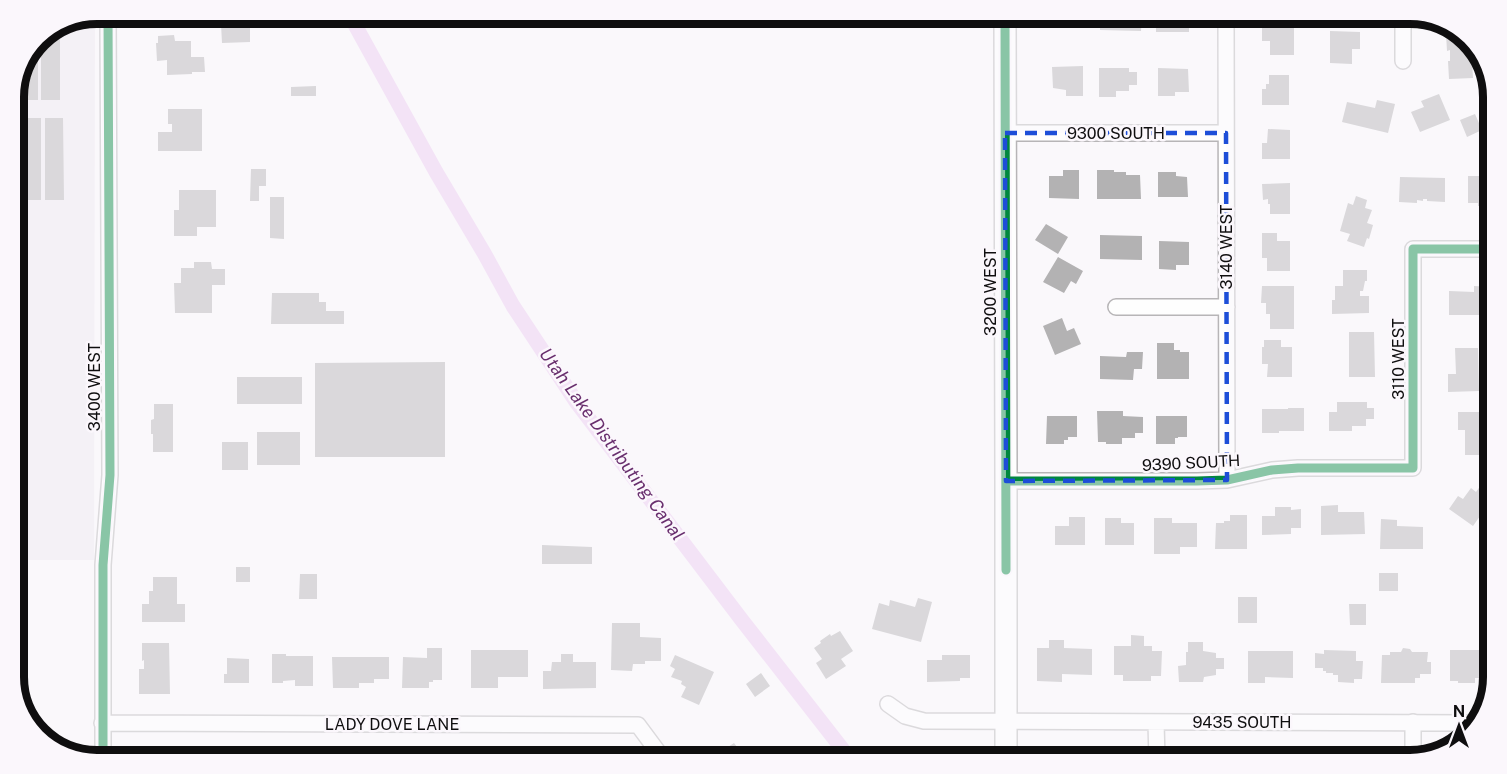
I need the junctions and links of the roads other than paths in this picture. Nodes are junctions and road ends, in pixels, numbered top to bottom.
1 (108, 24) edge
2 (1005, 24) edge
3 (1226, 24) edge
4 (1403, 24) edge
5 (1403, 61) dead end
6 (1005, 133) junction
7 (1226, 133) junction
8 (1483, 249) edge
9 (1116, 307) dead end
10 (1227, 307) junction
11 (1413, 468) joint
12 (1227, 480) junction
13 (1006, 481) junction
14 (888, 704) dead end
15 (1006, 722) junction
16 (1156, 722) junction
17 (1413, 722) junction
18 (102, 723) junction
19 (1467, 723) edge
20 (103, 750) edge
21 (657, 750) edge
22 (1006, 750) edge
23 (1157, 750) edge
24 (1413, 750) edge

1 - 18 street, 3400 WEST
2 - 6 street, 3200 WEST
3 - 7 street, 3140 WEST
4 - 5 street
6 - 7 street, 9300 SOUTH
6 - 13 street, 3200 WEST
7 - 10 street, 3140 WEST
8 - 11 street, 3110 WEST
9 - 10 street
10 - 12 street, 3140 WEST
11 - 12 street, 9390 SOUTH
12 - 13 street, 9390 SOUTH
13 - 15 street, 3200 WEST
14 - 15 street, 9435 SOUTH
15 - 16 street, 9435 SOUTH
15 - 22 street, 3200 WEST
16 - 17 street, 9435 SOUTH
16 - 23 street
17 - 19 street, 9435 SOUTH
17 - 24 street
18 - 20 street, 3400 WEST
18 - 21 street, LADY DOVE LANE

